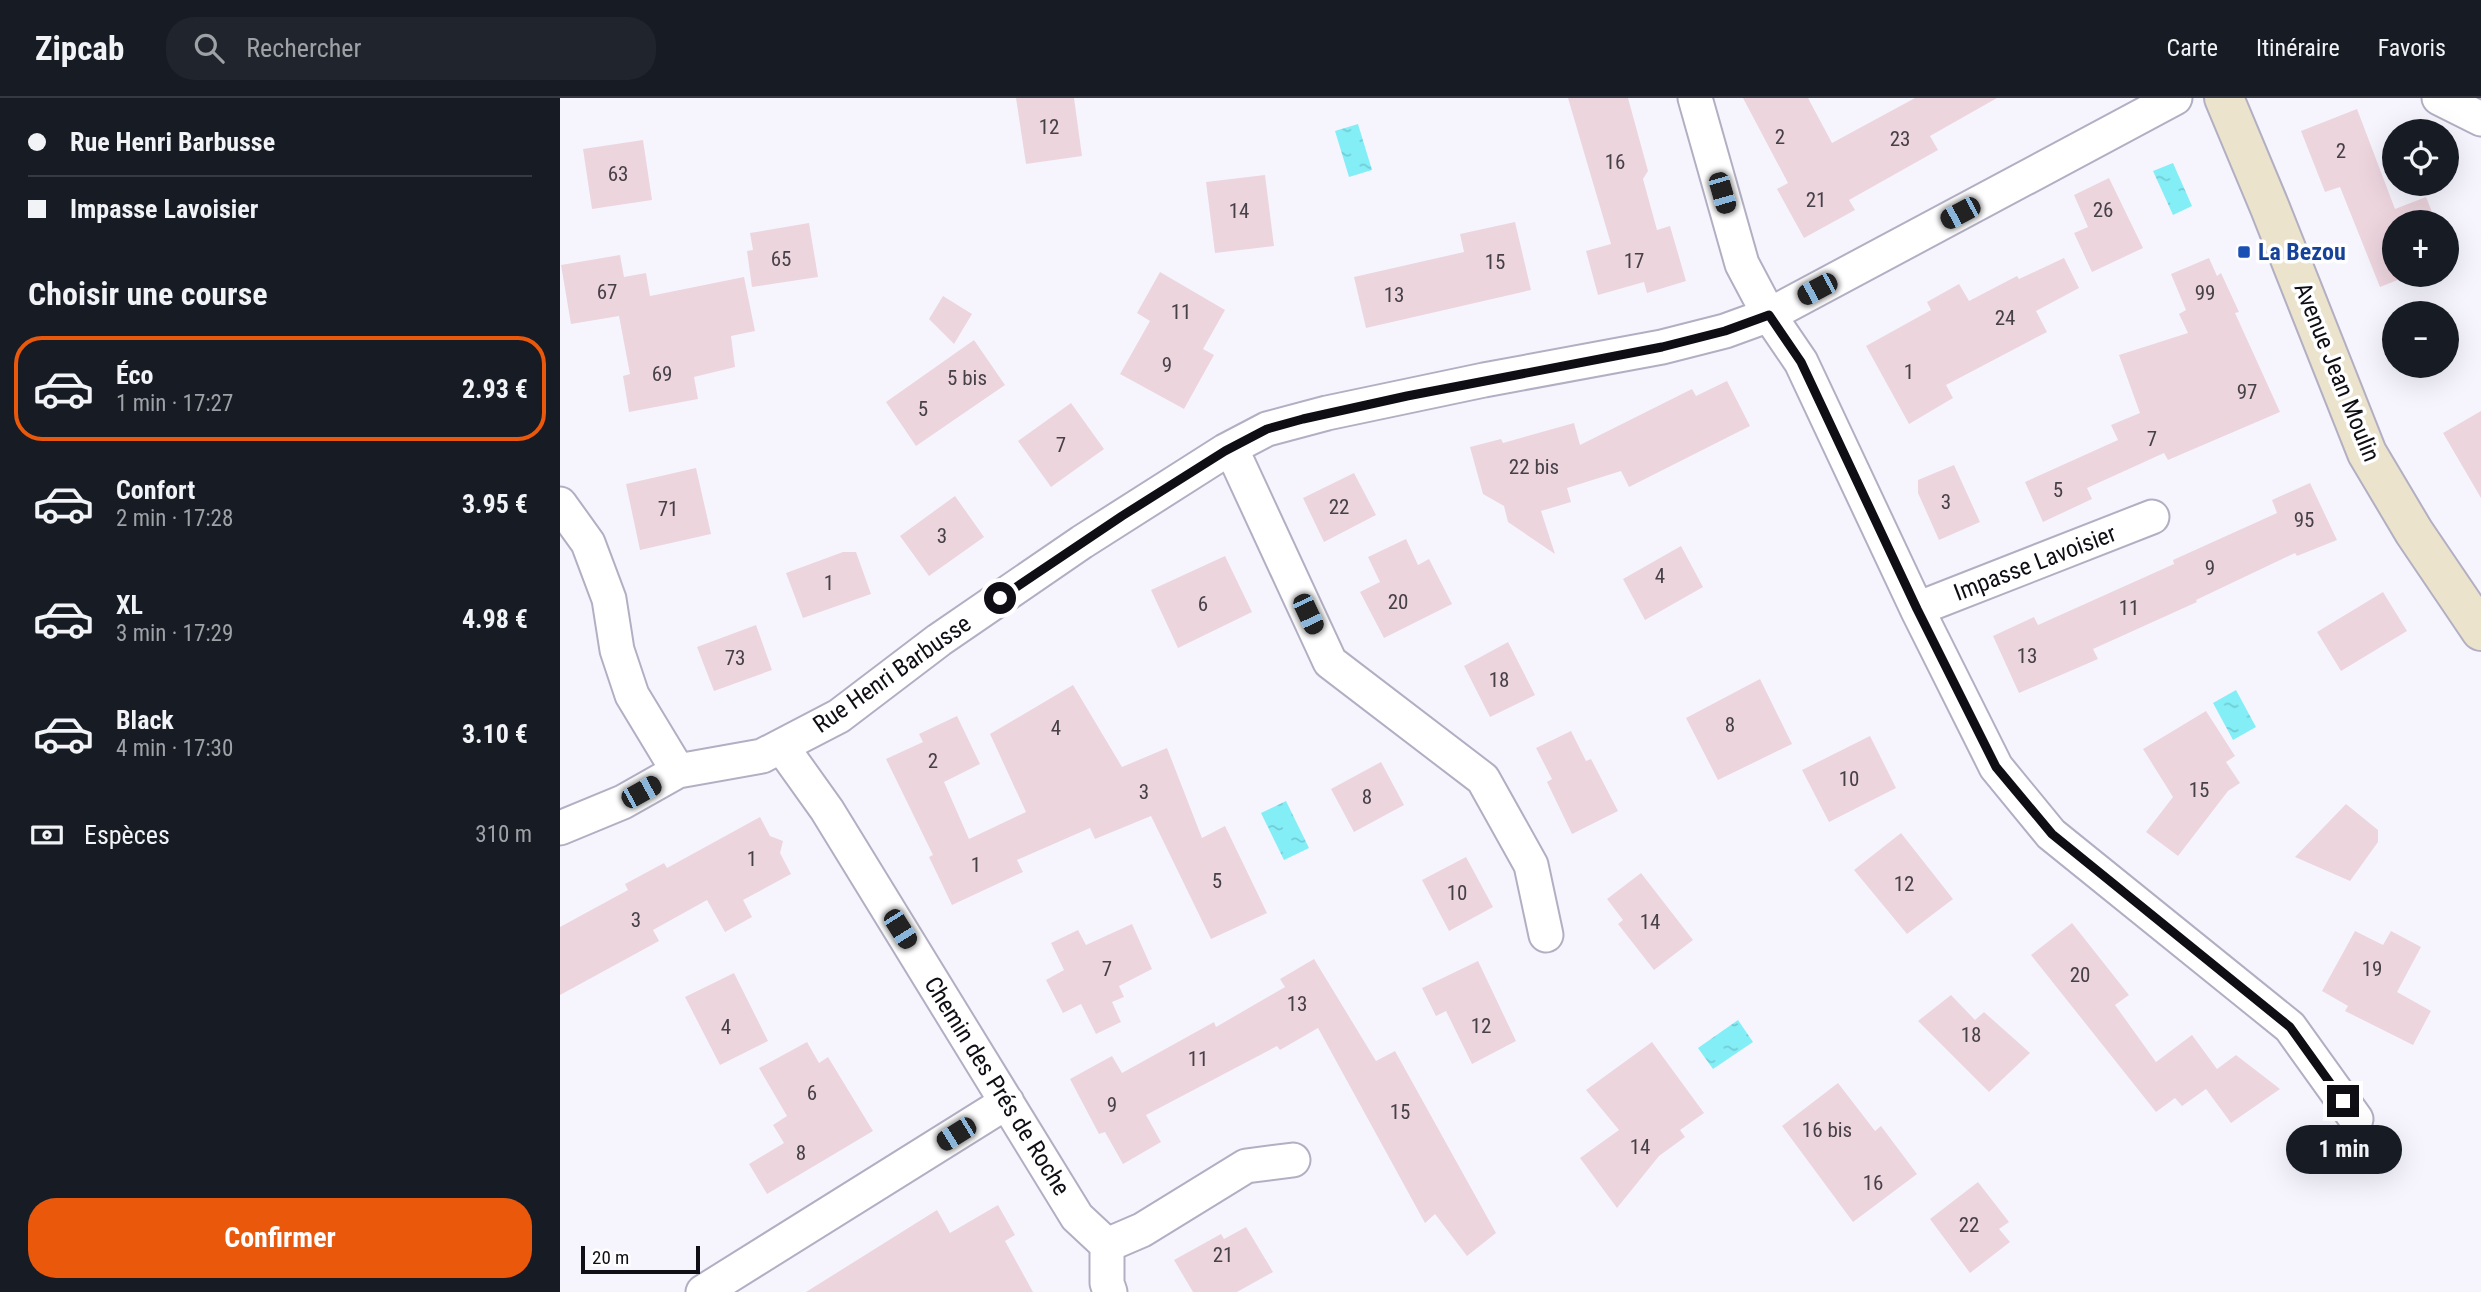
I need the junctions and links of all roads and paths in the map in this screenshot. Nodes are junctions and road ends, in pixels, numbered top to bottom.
1 (1695, 98) edge
2 (2175, 98) edge
3 (2224, 98) edge
4 (2440, 98) edge
5 (2481, 119) edge
6 (1769, 315) junction
7 (1231, 448) junction
8 (560, 504) edge
9 (2152, 517) dead end
10 (1917, 609) junction
11 (2481, 631) edge
12 (782, 747) junction
13 (678, 771) junction
14 (560, 828) edge
15 (1546, 935) dead end
16 (1007, 1102) junction
17 (2356, 1119) dead end
18 (1293, 1160) dead end
19 (1107, 1245) junction
20 (703, 1292) edge
21 (1110, 1292) edge

1 - 6 street
2 - 6 street, Rue Henri Barbusse
3 - 11 main road, Avenue Jean Moulin
4 - 5 street
6 - 7 street, Rue Henri Barbusse
6 - 10 street
7 - 12 street, Rue Henri Barbusse
7 - 15 street
8 - 13 street
9 - 10 street, Impasse Lavoisier
10 - 17 street
12 - 13 street, Rue Henri Barbusse
12 - 16 street, Chemin des Prés de Roche
13 - 14 street
16 - 19 street, Chemin des Prés de Roche
16 - 20 street
18 - 19 street
19 - 21 street

